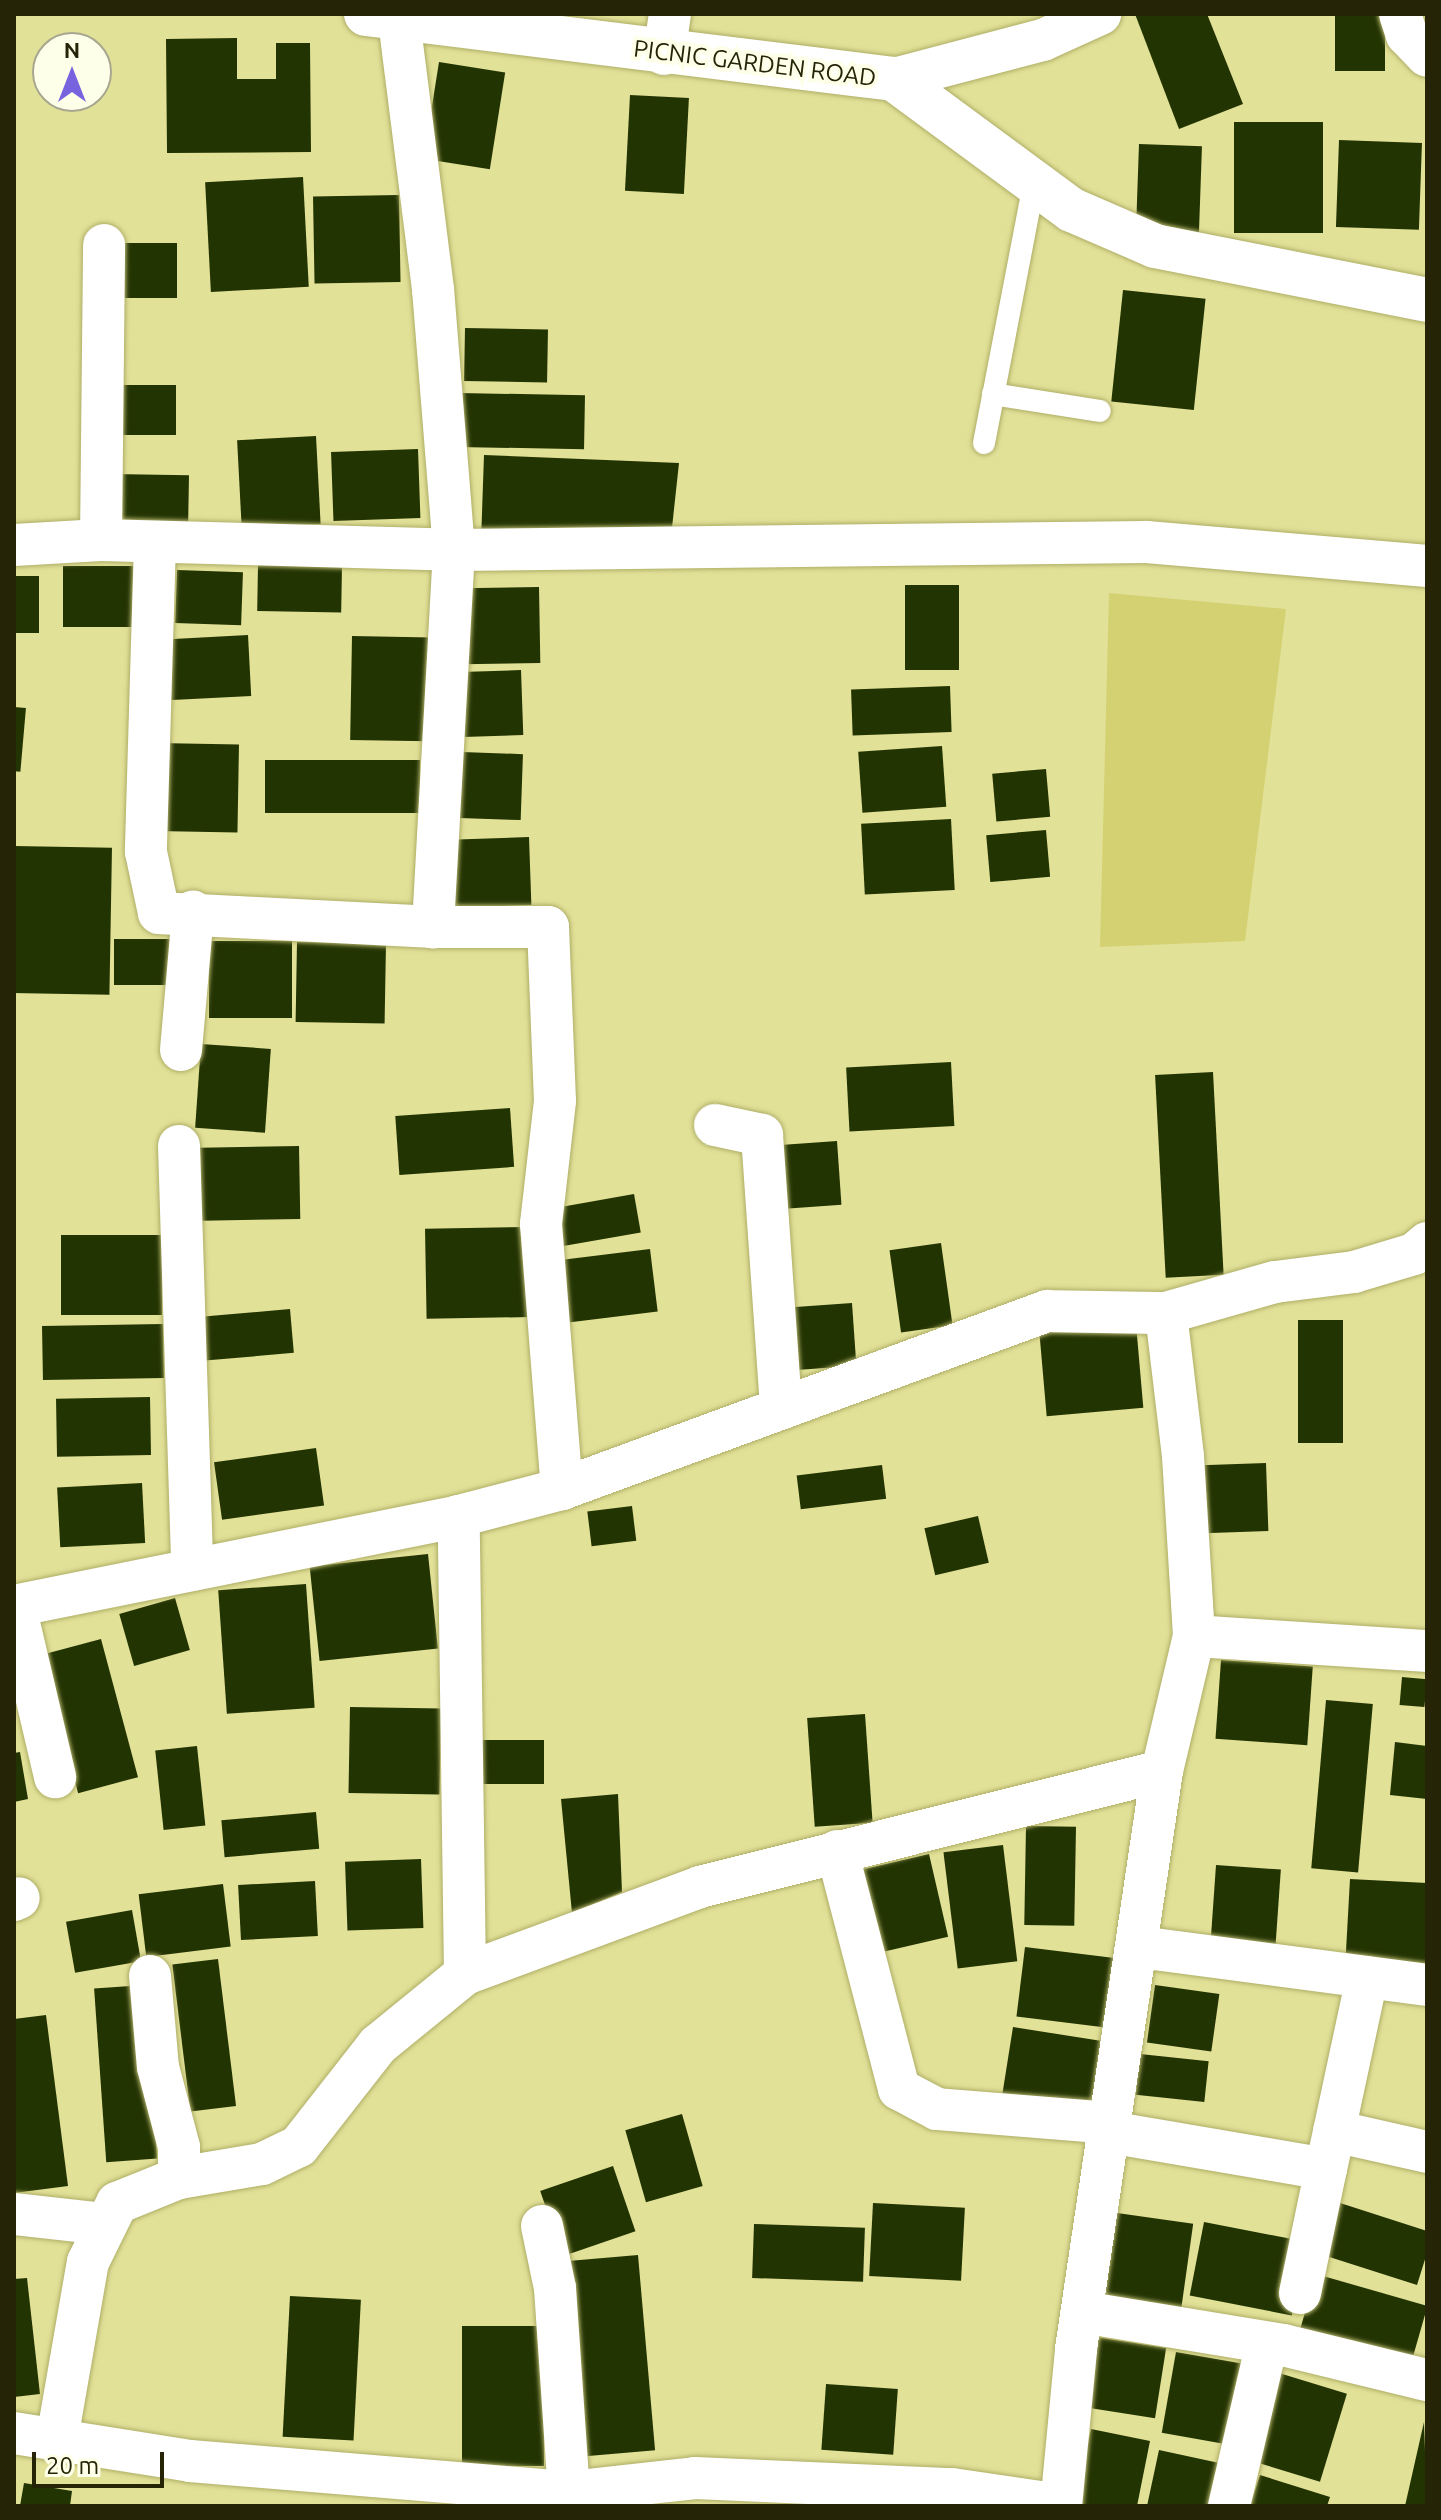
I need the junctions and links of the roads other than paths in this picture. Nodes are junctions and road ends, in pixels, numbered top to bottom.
1 (1100, 14) edge
2 (1400, 14) edge
3 (383, 17) edge
4 (481, 20) edge
5 (1042, 27) edge
6 (667, 34) edge
7 (1427, 56) edge
8 (894, 79) junction
9 (1034, 183) junction
10 (104, 245) dead end
11 (1427, 300) edge
12 (993, 394) junction
13 (1100, 411) dead end
14 (984, 443) dead end
15 (101, 540) junction
16 (155, 542) junction
17 (14, 545) edge
18 (454, 550) junction
19 (1427, 566) edge
20 (193, 912) junction
21 (433, 927) junction
22 (181, 1050) dead end
23 (715, 1125) dead end
24 (179, 1146) dead end
25 (1427, 1243) edge
26 (1166, 1313) junction
27 (781, 1408) junction
28 (562, 1489) junction
29 (459, 1516) junction
30 (192, 1570) junction
31 (15, 1606) edge
32 (1194, 1636) junction
33 (1427, 1651) edge
34 (1162, 1771) junction
35 (55, 1777) dead end
36 (837, 1851) junction
37 (1139, 1947) junction
38 (465, 1974) junction
39 (150, 1976) dead end
40 (1367, 1977) junction
41 (1427, 1985) edge
42 (1110, 2128) junction
43 (1330, 2150) junction
44 (1427, 2152) edge
45 (179, 2178) junction
46 (14, 2214) edge
47 (104, 2224) junction
48 (542, 2226) dead end
49 (1300, 2293) dead end
50 (1082, 2312) junction
51 (1267, 2343) junction
52 (1427, 2380) edge
53 (14, 2433) edge
54 (57, 2439) junction
55 (570, 2499) edge
56 (1061, 2506) edge
57 (1229, 2506) edge

1 - 5 street
2 - 7 street
3 - 4 main road, PICNIC GARDEN ROAD
3 - 18 street
4 - 6 main road, PICNIC GARDEN ROAD
5 - 8 street
6 - 8 main road, PICNIC GARDEN ROAD
8 - 9 main road, PICNIC GARDEN ROAD
9 - 11 main road, PICNIC GARDEN ROAD
9 - 12 lane
10 - 15 street
12 - 13 lane
12 - 14 lane
15 - 16 street
15 - 17 street
16 - 18 street
16 - 20 street
18 - 19 street
18 - 21 street
20 - 21 street
20 - 22 street
21 - 28 street
23 - 27 street
24 - 30 street
25 - 26 street
26 - 27 street
26 - 32 street
27 - 28 street
28 - 29 street
29 - 30 street
29 - 38 street
30 - 31 street
31 - 35 street
32 - 33 street
32 - 34 street
34 - 36 street
34 - 37 street
36 - 38 street
36 - 42 street
37 - 40 street
37 - 42 street
38 - 45 street
39 - 45 street
40 - 41 street
40 - 43 street
42 - 43 street
42 - 50 street
43 - 44 street
43 - 49 street
45 - 47 street
46 - 47 street
47 - 54 street
48 - 55 street
50 - 51 street
50 - 56 street
51 - 52 street
51 - 57 street
53 - 54 street
54 - 55 street
55 - 56 street

